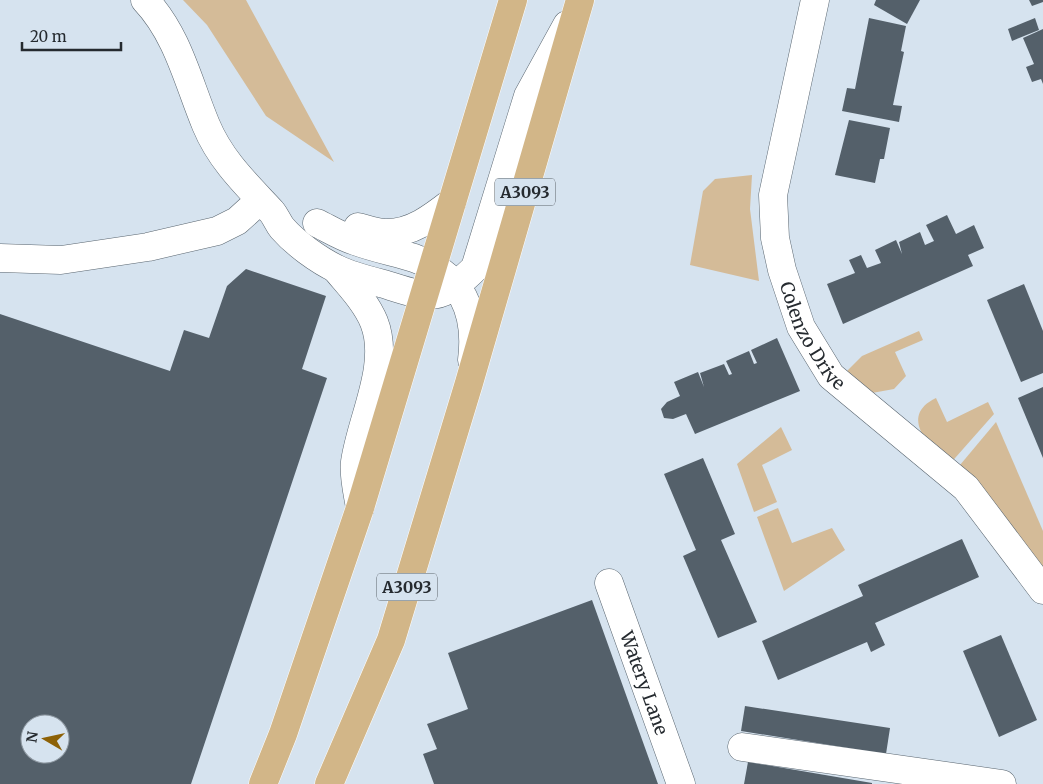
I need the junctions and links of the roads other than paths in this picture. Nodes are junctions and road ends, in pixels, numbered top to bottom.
1 (145, 0) edge
2 (512, 0) edge
3 (580, 0) edge
4 (814, 0) edge
5 (452, 202) junction
6 (266, 207) junction
7 (317, 223) junction
8 (0, 258) edge
9 (434, 268) junction
10 (336, 269) junction
11 (458, 285) junction
12 (425, 296) junction
13 (469, 384) junction
14 (360, 508) junction
15 (609, 583) dead end
16 (1043, 590) edge
17 (742, 747) dead end
18 (263, 784) edge
19 (329, 784) edge
20 (682, 784) edge
21 (1002, 784) edge

1 - 6 street
2 - 5 main road
3 - 11 street
3 - 13 main road, A3093
4 - 16 street, Colenzo Drive
5 - 7 street
5 - 9 main road
6 - 7 street
6 - 8 street
6 - 10 street
7 - 9 street
9 - 11 street
9 - 12 main road
10 - 12 street
10 - 14 street
11 - 12 street
11 - 13 street
12 - 14 main road
13 - 19 main road, A3093
14 - 18 main road
15 - 20 street, Watery Lane
17 - 21 street

